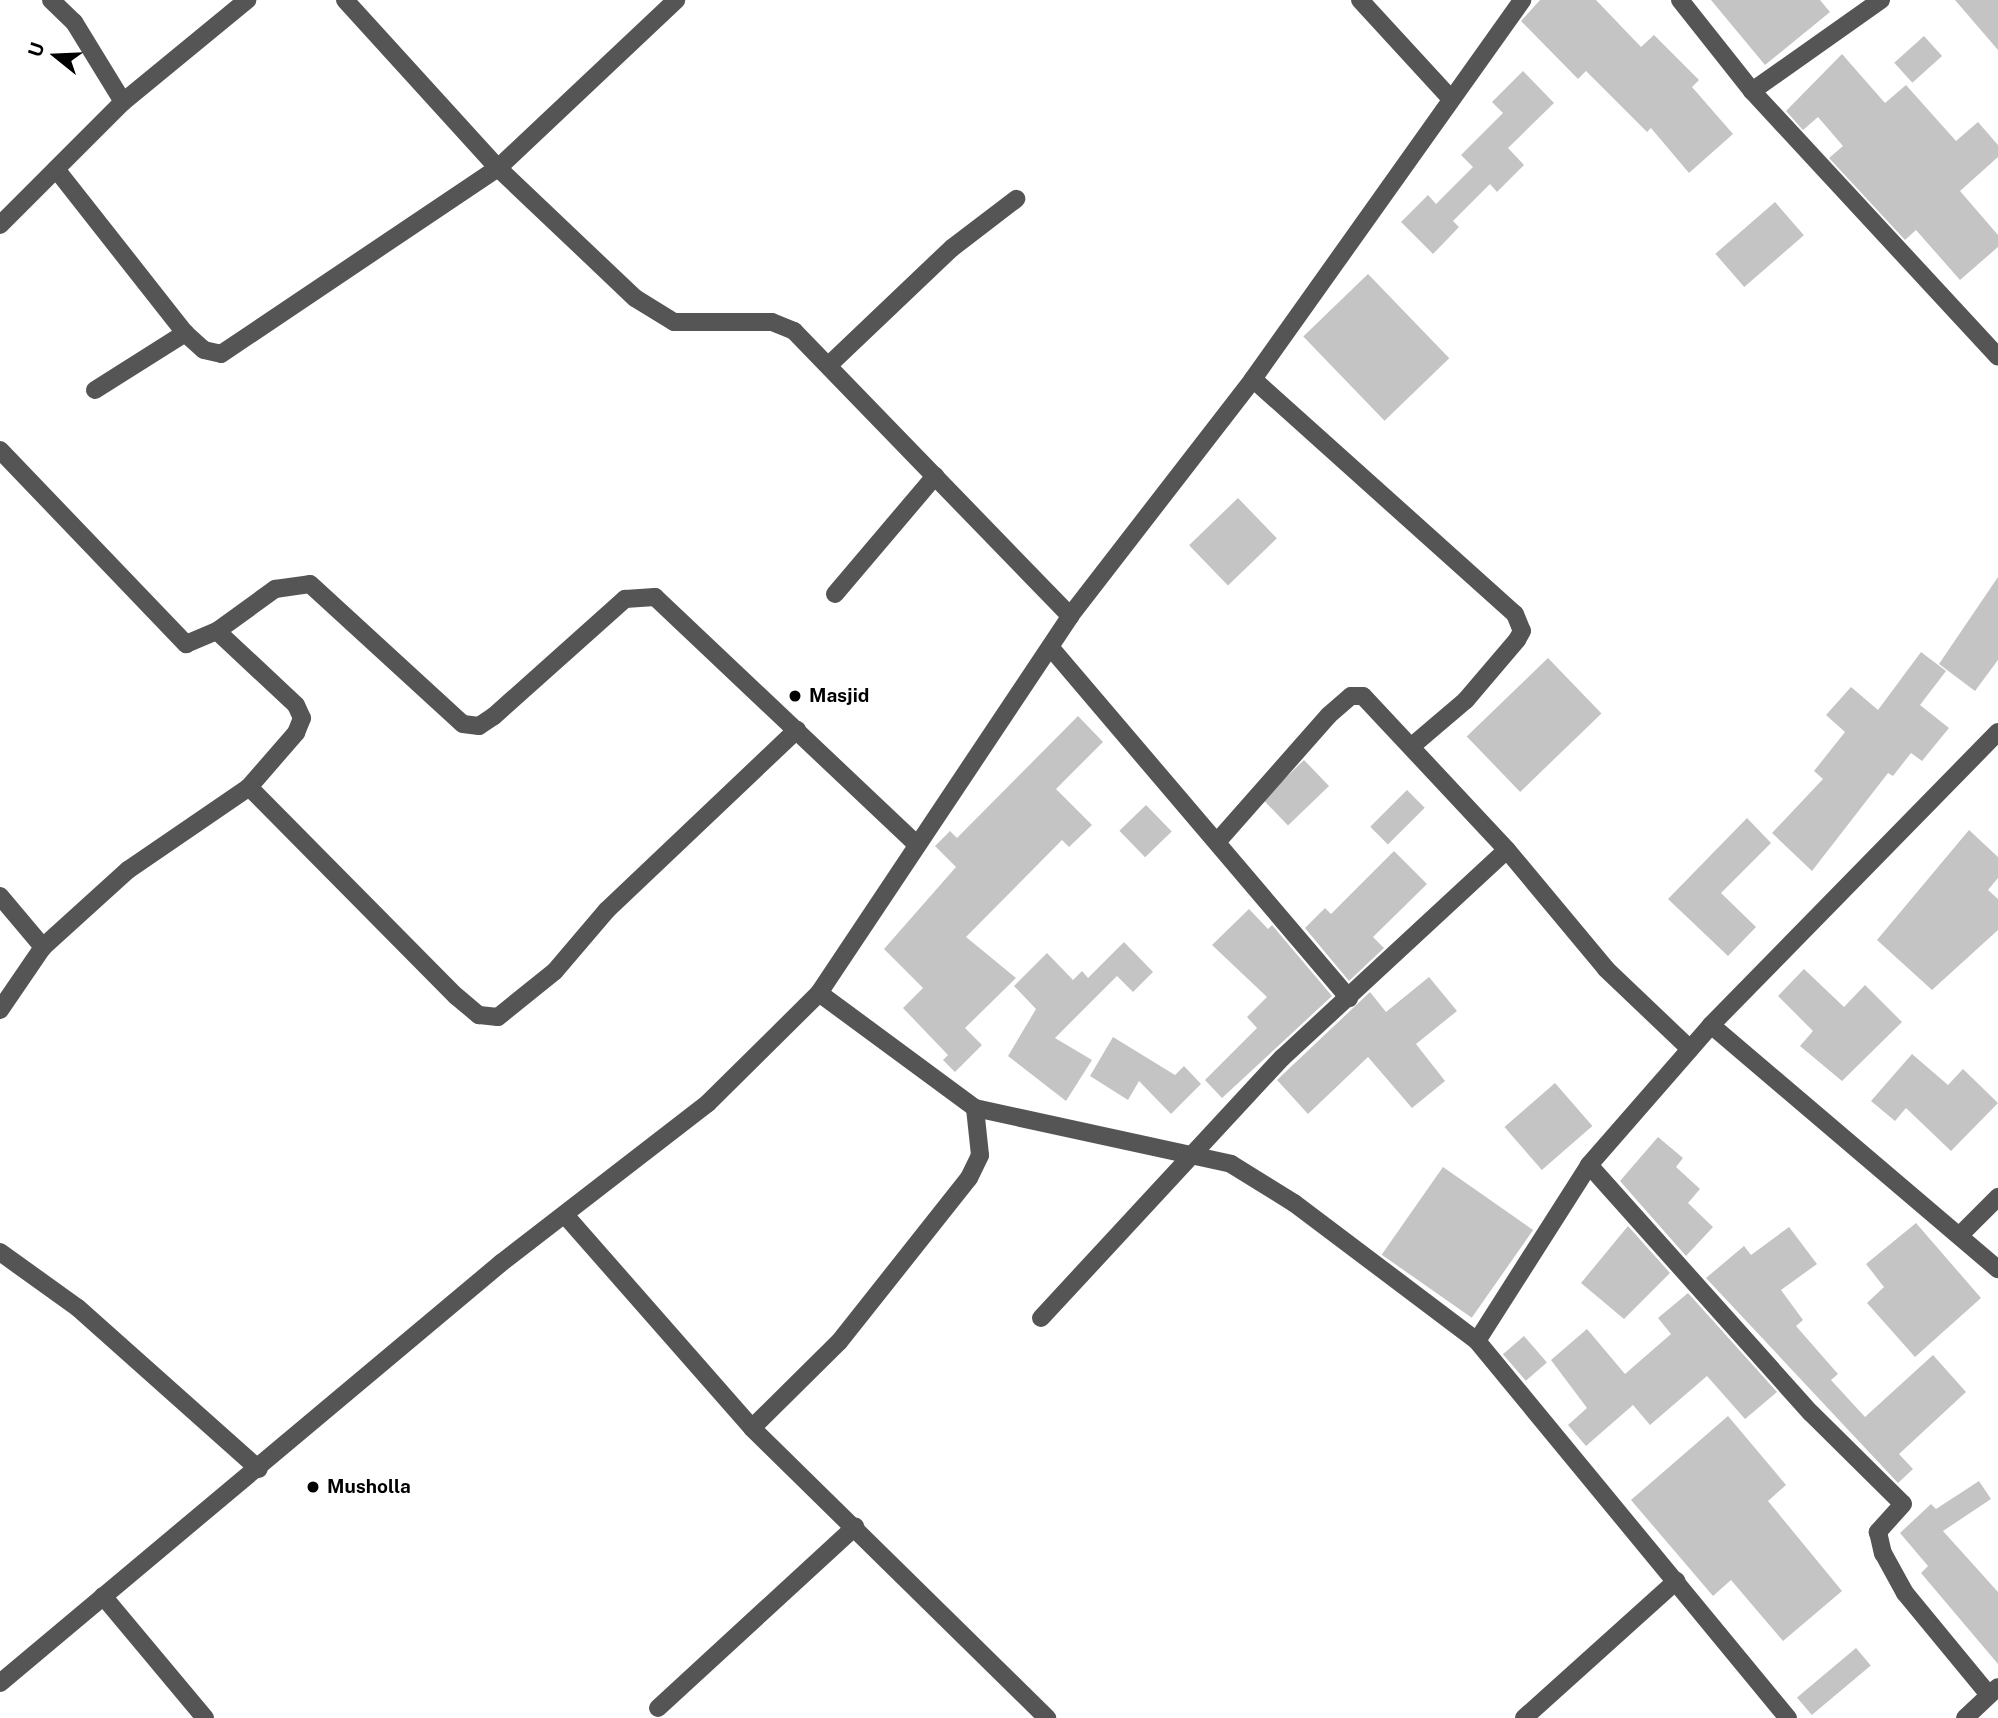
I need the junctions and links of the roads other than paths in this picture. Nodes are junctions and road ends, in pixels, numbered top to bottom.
1 (51, 0) edge
2 (247, 0) edge
3 (345, 0) edge
4 (676, 0) edge
5 (1360, 0) edge
6 (1522, 0) edge
7 (1680, 0) edge
8 (1881, 0) edge
9 (1752, 91) junction
10 (1451, 99) junction
11 (122, 102) junction
12 (498, 168) junction
13 (56, 169) junction
14 (1016, 199) dead end
15 (0, 225) edge
16 (185, 333) junction
17 (1998, 357) edge
18 (830, 364) junction
19 (1253, 379) junction
20 (95, 390) dead end
21 (0, 450) edge
22 (935, 476) junction
23 (835, 594) dead end
24 (1070, 616) junction
25 (217, 631) junction
26 (1051, 648) junction
27 (797, 730) junction
28 (1998, 732) edge
29 (1412, 746) junction
30 (249, 787) junction
31 (1217, 842) junction
32 (917, 845) junction
33 (1507, 850) junction
34 (0, 896) edge
35 (43, 947) junction
36 (819, 993) junction
37 (1349, 998) junction
38 (0, 1010) edge
39 (1711, 1025) junction
40 (1690, 1049) junction
41 (975, 1108) junction
42 (1191, 1153) junction
43 (1589, 1165) junction
44 (1998, 1197) edge
45 (565, 1215) junction
46 (1959, 1235) junction
47 (0, 1252) edge
48 (1998, 1269) edge
49 (1041, 1318) dead end
50 (1477, 1341) junction
51 (752, 1428) junction
52 (259, 1469) junction
53 (855, 1527) junction
54 (1676, 1581) junction
55 (103, 1596) junction
56 (0, 1684) edge
57 (1994, 1691) edge
58 (658, 1709) dead end
59 (205, 1718) edge
60 (1046, 1718) edge
61 (1524, 1718) edge
62 (1788, 1718) edge
63 (1965, 1718) edge

1 - 11 street
2 - 11 street
3 - 12 street
4 - 12 street
5 - 10 street
6 - 10 street
7 - 9 street
8 - 9 street
9 - 17 street
10 - 19 street
11 - 13 street
12 - 16 street
12 - 18 street
13 - 15 street
13 - 16 street
14 - 18 street
16 - 20 street
18 - 22 street
19 - 24 street
19 - 29 street
21 - 25 street
22 - 23 street
22 - 24 street
24 - 26 street
25 - 27 street
25 - 30 street
26 - 31 street
26 - 32 street
27 - 30 street
27 - 32 street
28 - 39 street
29 - 31 street
29 - 33 street
30 - 35 street
31 - 37 street
32 - 36 street
33 - 37 street
33 - 40 street
34 - 35 street
35 - 38 street
36 - 41 street
36 - 45 street
37 - 42 street
39 - 40 street
39 - 46 street
40 - 43 street
41 - 42 street
41 - 51 street
42 - 49 street
42 - 50 street
43 - 50 street
43 - 57 street
44 - 46 street
45 - 51 street
45 - 52 street
46 - 48 street
47 - 52 street
50 - 54 street
51 - 53 street
52 - 55 street
53 - 58 street
53 - 60 street
54 - 61 street
54 - 62 street
55 - 56 street
55 - 59 street
57 - 63 street

